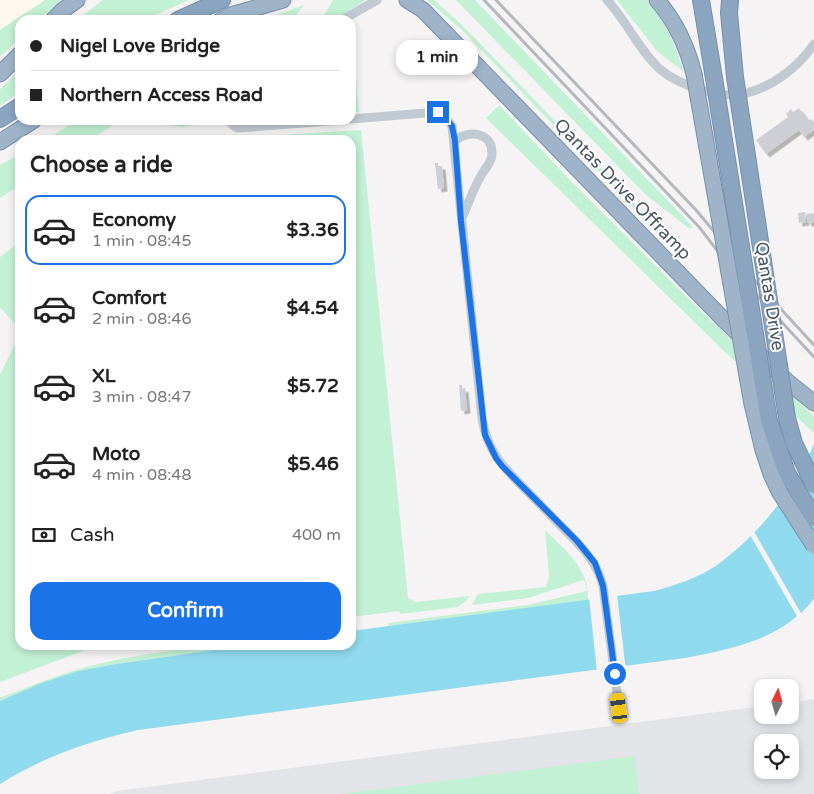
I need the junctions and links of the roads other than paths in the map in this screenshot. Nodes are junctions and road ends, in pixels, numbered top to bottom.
1 (77, 0) edge
2 (222, 0) edge
3 (282, 0) edge
4 (377, 0) edge
5 (408, 0) edge
6 (607, 0) edge
7 (657, 0) edge
8 (701, 0) edge
9 (711, 0) edge
10 (730, 0) edge
11 (736, 0) edge
12 (58, 15) edge
13 (189, 15) edge
14 (232, 15) edge
15 (351, 15) edge
16 (814, 44) edge
17 (15, 59) edge
18 (713, 72) junction
19 (0, 74) edge
20 (735, 78) junction
21 (15, 109) edge
22 (0, 119) edge
23 (356, 119) edge
24 (26, 125) edge
25 (233, 125) edge
26 (277, 125) edge
27 (455, 141) junction
28 (0, 142) edge
29 (461, 221) junction
30 (814, 403) edge
31 (814, 485) edge
32 (814, 518) edge
33 (814, 546) edge
34 (619, 708) dead end

1 - 12 highway
2 - 13 highway
3 - 14 highway
4 - 15 street
5 - 30 highway, Qantas Drive Offramp
6 - 16 street
7 - 33 highway, bridge
8 - 18 highway
9 - 18 highway
10 - 20 highway
11 - 20 highway
17 - 19 highway
18 - 32 highway, Qantas Drive, bridge
20 - 31 highway, Qantas Drive, bridge
21 - 22 highway
23 - 27 street
24 - 28 highway
25 - 26 street
27 - 29 street
27 - 29 street
29 - 34 street

